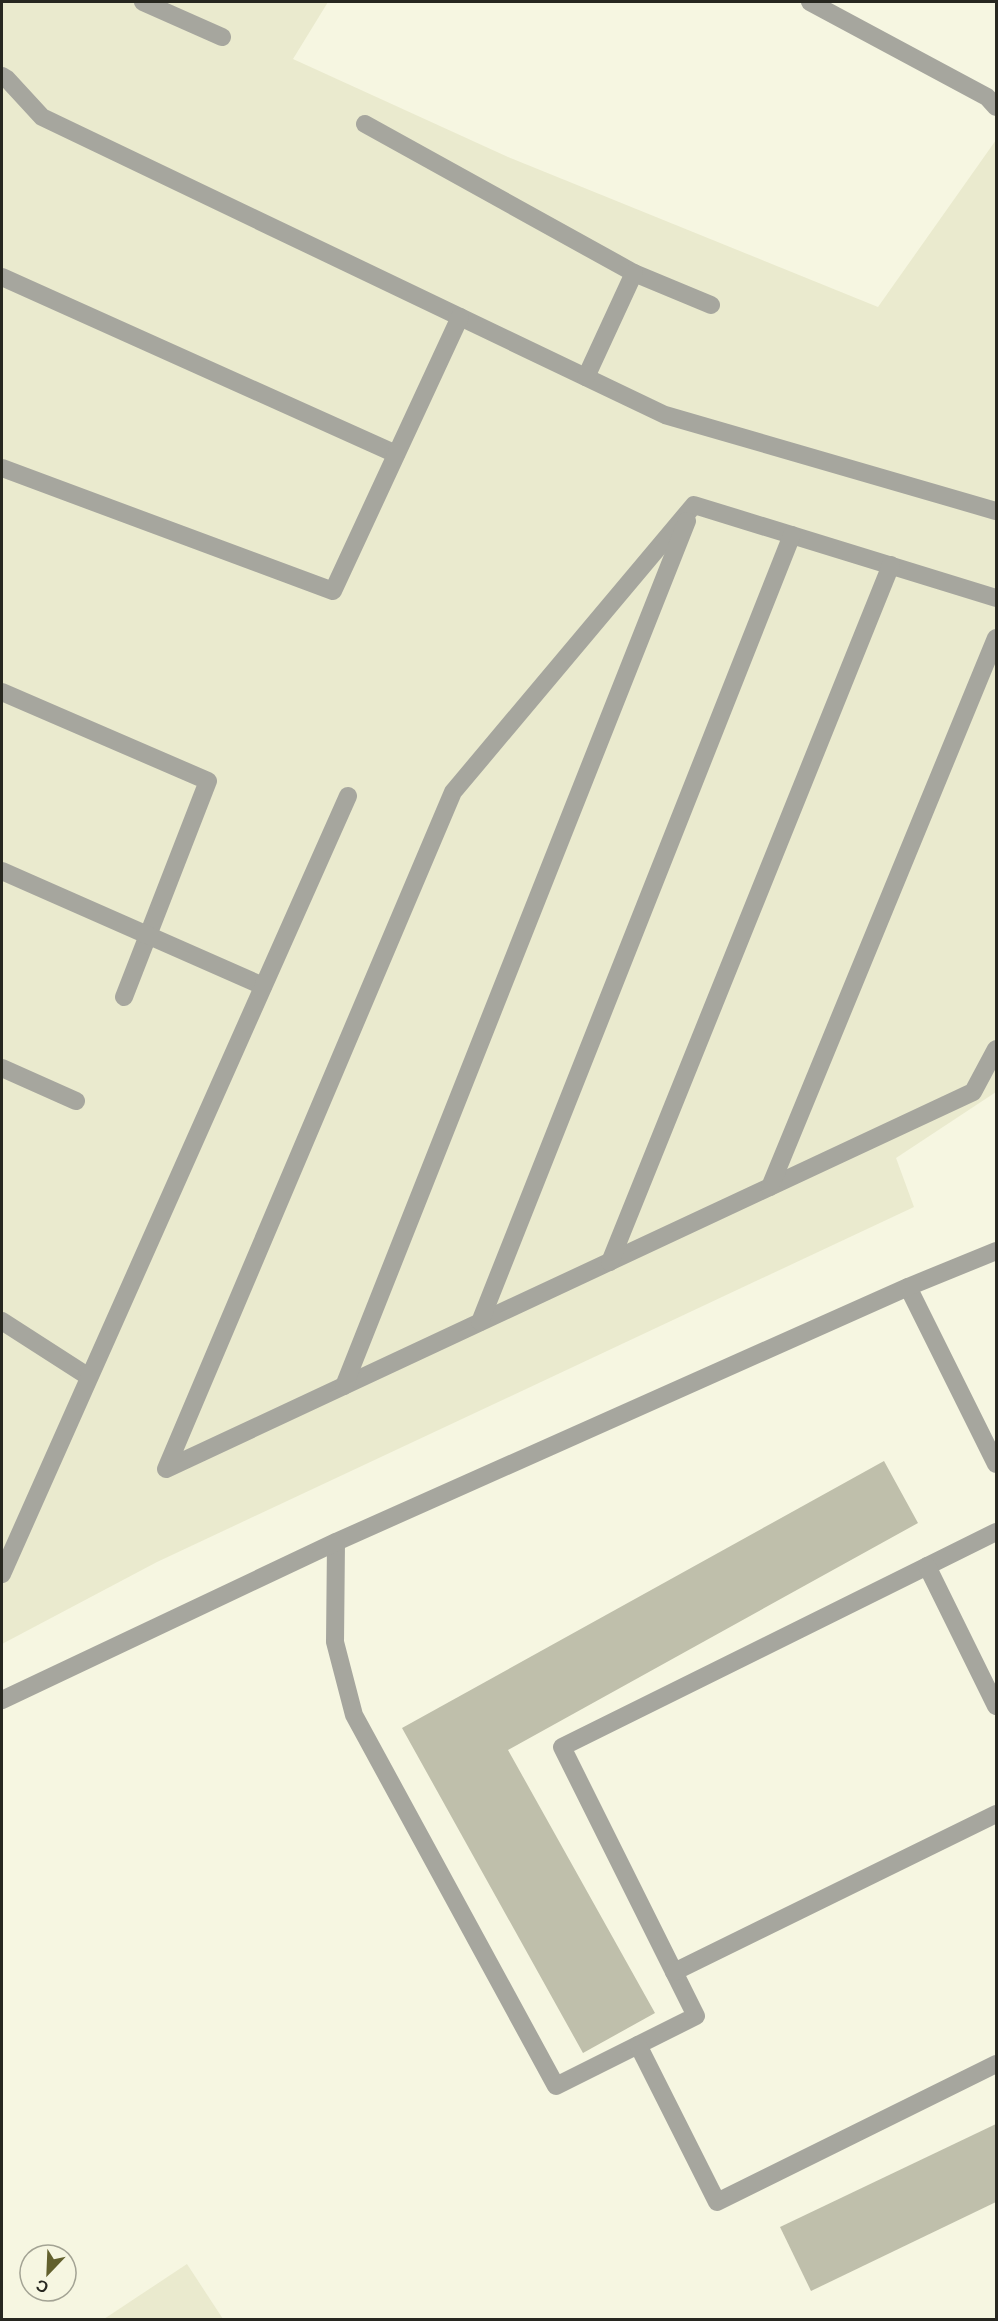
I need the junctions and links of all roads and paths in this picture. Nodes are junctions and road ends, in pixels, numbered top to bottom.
1 (143, 2) edge
2 (810, 2) edge
3 (222, 37) dead end
4 (2, 76) edge
5 (996, 106) edge
6 (365, 124) dead end
7 (634, 273) junction
8 (2, 278) edge
9 (711, 305) dead end
10 (460, 317) junction
11 (586, 377) junction
12 (396, 454) junction
13 (2, 468) edge
14 (694, 505) junction
15 (996, 511) edge
16 (792, 535) junction
17 (891, 565) junction
18 (996, 598) edge
19 (996, 638) edge
20 (2, 692) edge
21 (348, 796) dead end
22 (2, 871) edge
23 (148, 936) junction
24 (263, 987) junction
25 (124, 997) dead end
26 (996, 1049) edge
27 (2, 1068) edge
28 (76, 1101) dead end
29 (770, 1187) junction
30 (996, 1251) edge
31 (610, 1262) junction
32 (908, 1287) junction
33 (2, 1321) edge
34 (480, 1322) junction
35 (89, 1377) junction
36 (344, 1386) junction
37 (996, 1464) edge
38 (996, 1532) edge
39 (336, 1542) junction
40 (927, 1566) junction
41 (2, 1574) edge
42 (2, 1700) edge
43 (996, 1706) edge
44 (996, 1814) edge
45 (674, 1972) junction
46 (638, 2045) junction
47 (996, 2064) edge

1 - 3 street
2 - 5 street
4 - 10 street
6 - 7 street
7 - 9 street
7 - 11 street
8 - 12 street
10 - 11 street
10 - 12 street
11 - 15 street
12 - 13 street
14 - 16 street
14 - 36 street
14 - 36 street
16 - 17 street
16 - 34 street
17 - 18 street
17 - 31 street
19 - 29 street
20 - 23 street
21 - 24 street
22 - 23 street
23 - 24 street
23 - 25 street
24 - 35 street
26 - 29 street
27 - 28 street
29 - 31 street
30 - 32 street
31 - 34 street
32 - 37 street
32 - 39 street
33 - 35 street
34 - 36 street
35 - 41 street
38 - 40 street
39 - 42 street
39 - 46 street
40 - 43 street
40 - 45 street
44 - 45 street
45 - 46 street
46 - 47 street

